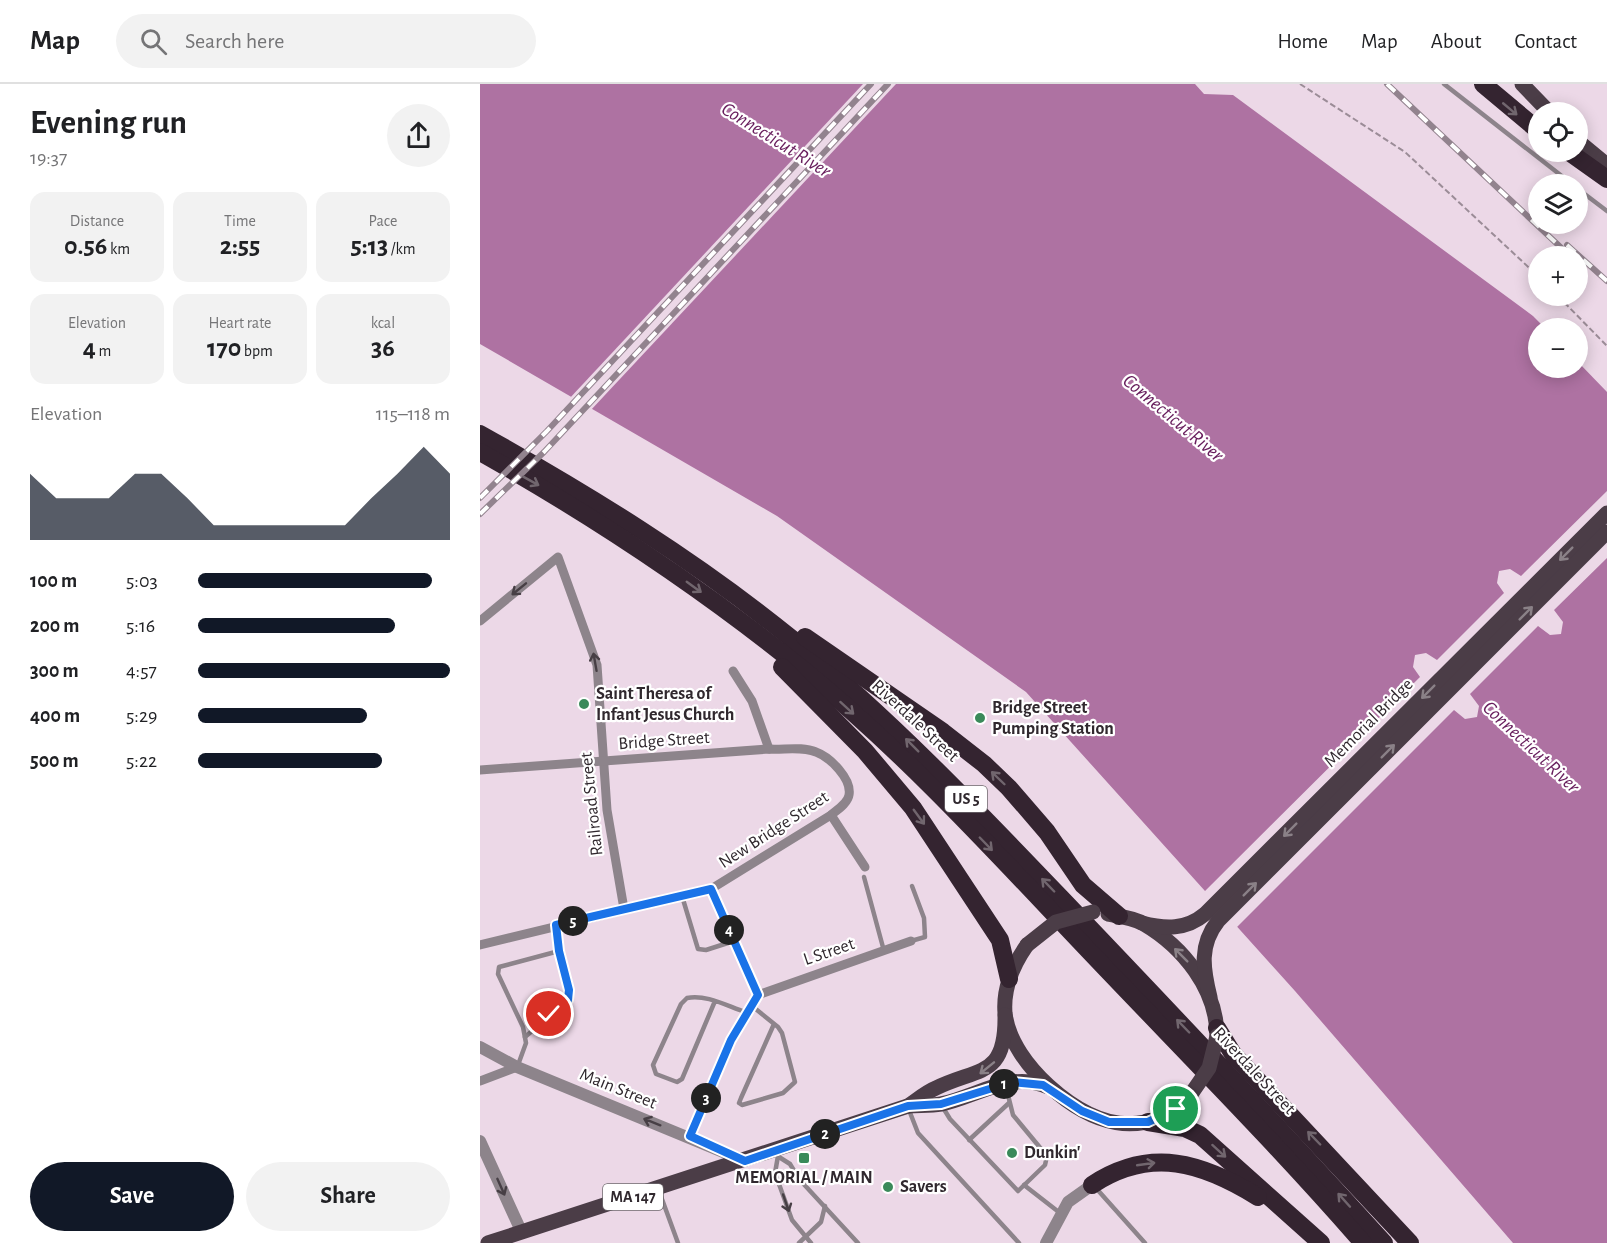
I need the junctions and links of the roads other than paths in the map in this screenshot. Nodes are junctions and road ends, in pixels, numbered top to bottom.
1 (1444, 84) edge
2 (1483, 84) edge
3 (1522, 84) edge
4 (1539, 102) edge
5 (1528, 122) edge
6 (1588, 149) edge
7 (1583, 162) edge
8 (1607, 165) edge
9 (1559, 174) edge
10 (1607, 179) edge
11 (1588, 197) edge
12 (1607, 211) edge
13 (480, 434) edge
14 (480, 452) edge
15 (1607, 513) edge
16 (1607, 532) edge
17 (737, 596) junction
18 (721, 607) junction
19 (480, 621) edge
20 (733, 671) dead end
21 (769, 749) junction
22 (814, 751) joint
23 (604, 762) junction
24 (480, 770) edge
25 (831, 815) junction
26 (865, 872) joint
27 (912, 886) dead end
28 (711, 889) junction
29 (682, 896) junction
30 (624, 909) junction
31 (1119, 916) junction
32 (1142, 923) junction
33 (556, 925) junction
34 (734, 941) junction
35 (911, 941) joint
36 (480, 945) edge
37 (559, 951) junction
38 (884, 951) junction
39 (1009, 979) junction
40 (758, 995) junction
41 (1210, 997) junction
42 (715, 1001) junction
43 (748, 1008) junction
44 (1005, 1015) junction
45 (774, 1024) junction
46 (1217, 1032) junction
47 (525, 1036) junction
48 (480, 1047) edge
49 (517, 1067) junction
50 (480, 1081) edge
51 (1005, 1084) junction
52 (1053, 1090) junction
53 (1009, 1103) junction
54 (941, 1104) junction
55 (908, 1106) junction
56 (1148, 1122) junction
57 (690, 1136) junction
58 (969, 1140) junction
59 (480, 1141) edge
60 (778, 1154) junction
61 (745, 1161) junction
62 (1024, 1185) junction
63 (1092, 1185) junction
64 (658, 1189) junction
65 (825, 1206) junction
66 (1285, 1212) junction
67 (1060, 1214) junction
68 (804, 1236) junction
69 (523, 1238) edge
70 (488, 1243) edge
71 (678, 1243) edge
72 (799, 1243) edge
73 (811, 1243) edge
74 (858, 1243) edge
75 (1019, 1243) edge
76 (1046, 1243) edge
77 (1145, 1243) edge
78 (1321, 1243) edge
79 (1363, 1243) edge
80 (1383, 1243) edge
81 (1410, 1243) edge

1 - 9 lane
2 -> 5 highway
3 - 4 main road
6 - 8 main road
7 - 10 highway
11 - 12 lane
13 - 17 highway, Riverdale Street / US 5
14 -> 18 highway, Riverdale Street / US 5
15 -> 32 main road, Memorial Bridge
41 -> 16 main road, Memorial Bridge
31 -> 17 highway
80 -> 17 highway, Riverdale Street / US 5
18 -> 39 highway
18 -> 79 highway, Riverdale Street / US 5
23 -> 19 street, Railroad Street
20 - 21 street
21 - 22 street, Bridge Street
21 - 23 street, Bridge Street
22 - 25 street, New Bridge Street
23 - 24 street, Bridge Street
23 - 30 street, Railroad Street
25 - 26 street
25 - 28 street, New Bridge Street
26 - 38 lane
27 - 35 lane
28 - 29 street, New Bridge Street
28 - 34 street
29 - 30 street, New Bridge Street
29 - 34 lane
30 - 33 street, New Bridge Street
31 - 32 main road
31 - 39 main road, bridge
41 -> 32 main road
33 - 36 street, New Bridge Street
33 - 37 lane
34 - 40 street
35 - 38 street, L Street
37 - 47 lane
37 - 47 lane
38 - 40 street, L Street
39 - 44 main road
40 - 43 street
41 - 46 main road
42 - 42 lane
42 - 43 lane
43 - 45 lane
43 - 57 street
44 - 52 main road
44 -> 55 main road, MA 147
45 - 45 lane
46 - 56 main road, bridge
81 -> 46 highway
47 - 49 lane
48 - 49 street, Main Street
49 - 50 street
57 -> 49 street, Main Street
51 - 52 main road, MA 147
51 - 53 lane
51 - 54 main road, MA 147
52 - 56 main road
53 - 58 lane
53 - 62 lane
54 - 55 main road, MA 147
54 - 58 lane
55 - 60 main road, MA 147
55 - 75 lane
56 -> 66 highway
57 - 61 street, Main Street
58 - 62 lane
59 -> 69 street
60 - 61 main road, MA 147
60 - 65 lane
60 -> 68 lane
61 - 64 main road, MA 147
62 - 67 lane
63 -> 66 highway
63 - 67 street
63 - 77 lane
64 - 69 main road, MA 147
64 - 71 lane
65 - 68 lane
65 - 74 lane
66 - 78 highway
67 - 76 street
68 - 72 lane
68 - 73 lane
69 - 70 main road, MA 147

